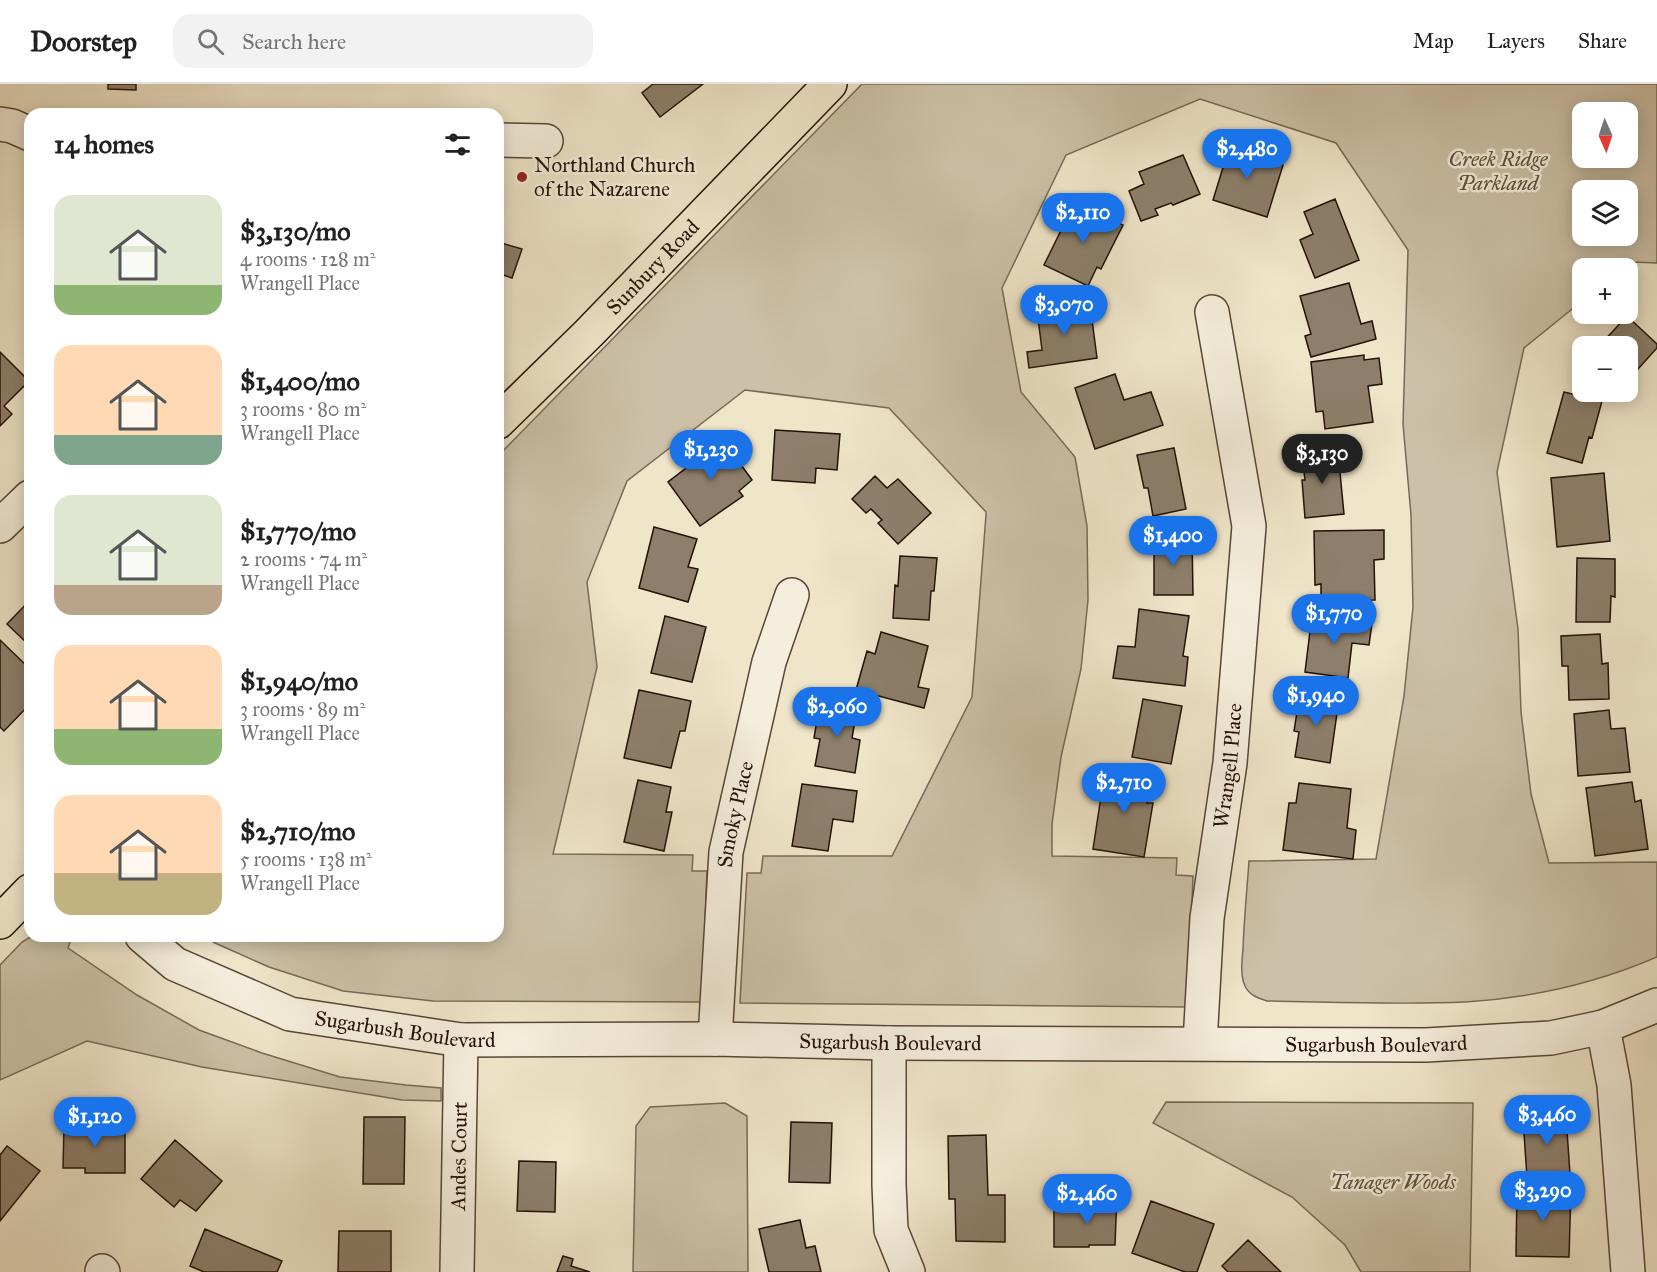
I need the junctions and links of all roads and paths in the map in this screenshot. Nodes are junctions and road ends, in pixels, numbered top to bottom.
1 (830, 84) edge
2 (0, 124) edge
3 (24, 131) edge
4 (504, 140) edge
5 (546, 141) dead end
6 (1212, 312) dead end
7 (504, 416) edge
8 (24, 503) edge
9 (0, 526) edge
10 (792, 595) dead end
11 (24, 897) edge
12 (0, 922) edge
13 (149, 942) edge
14 (1657, 1005) edge
15 (1603, 1027) junction
16 (715, 1039) junction
17 (461, 1040) junction
18 (889, 1043) junction
19 (1200, 1043) junction
20 (458, 1272) edge
21 (908, 1272) edge
22 (1628, 1272) edge

1 - 7 main road, Sunbury Road
2 - 3 street
4 - 5 street
6 - 19 street, Wrangell Place
8 - 9 street
10 - 16 street, Smoky Place
11 - 12 main road
13 - 17 street, Sugarbush Boulevard
14 - 15 street, Sugarbush Boulevard
15 - 19 street, Sugarbush Boulevard
15 - 22 street
16 - 17 street, Sugarbush Boulevard
16 - 18 street, Sugarbush Boulevard
17 - 20 street, Andes Court
18 - 19 street, Sugarbush Boulevard
18 - 21 street

